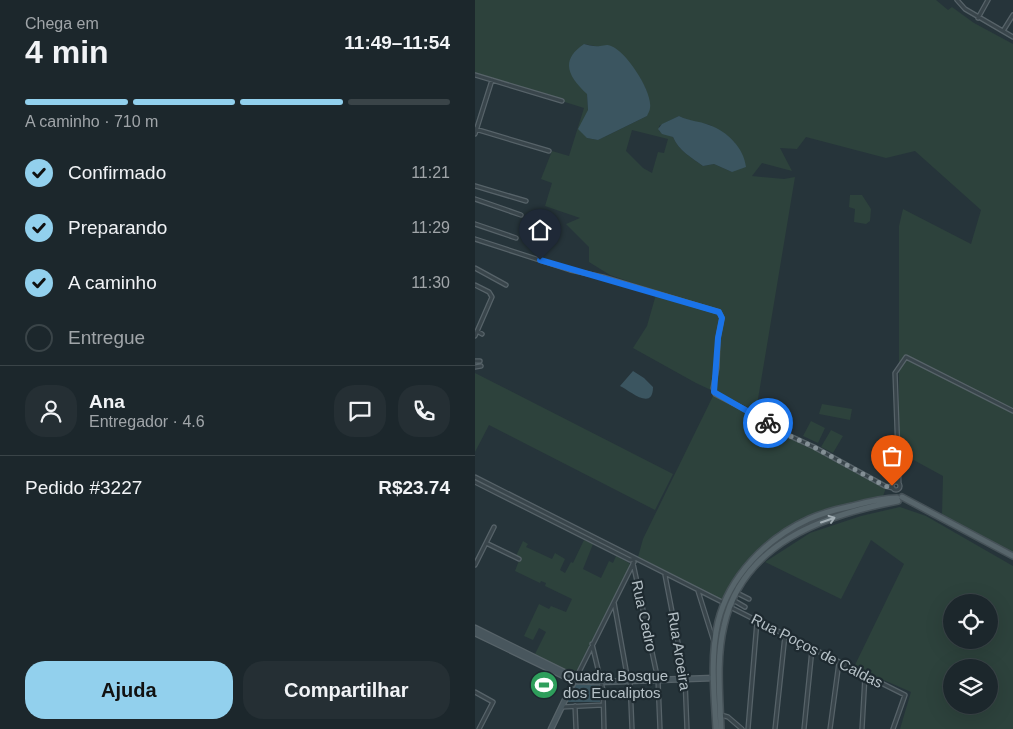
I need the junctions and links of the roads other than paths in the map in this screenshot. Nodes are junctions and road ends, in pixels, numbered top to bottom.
1 (957, 0) edge
2 (988, 0) edge
3 (1013, 15) edge
4 (978, 18) junction
5 (1003, 32) junction
6 (1013, 37) edge
7 (475, 75) edge
8 (492, 80) junction
9 (562, 101) dead end
10 (475, 131) edge
11 (549, 151) dead end
12 (475, 186) edge
13 (475, 199) edge
14 (525, 201) dead end
15 (521, 215) dead end
16 (475, 224) edge
17 (516, 238) dead end
18 (475, 239) edge
19 (475, 268) edge
20 (475, 284) edge
21 (505, 285) dead end
22 (478, 330) junction
23 (482, 332) dead end
24 (475, 336) edge
25 (481, 366) dead end
26 (475, 367) edge
27 (1013, 412) edge
28 (475, 477) edge
29 (475, 482) edge
30 (900, 485) junction
31 (894, 489) junction
32 (899, 499) junction
33 (494, 527) dead end
34 (486, 543) junction
35 (1013, 556) edge
36 (519, 560) dead end
37 (634, 561) junction
38 (475, 565) edge
39 (665, 574) junction
40 (743, 577) junction
41 (698, 590) junction
42 (737, 593) junction
43 (749, 599) dead end
44 (733, 600) junction
45 (614, 602) junction
46 (727, 605) junction
47 (745, 606) dead end
48 (757, 621) junction
49 (475, 628) edge
50 (475, 633) edge
51 (785, 635) junction
52 (505, 644) junction
53 (592, 644) junction
54 (714, 644) junction
55 (812, 649) junction
56 (536, 658) junction
57 (529, 659) junction
58 (839, 662) junction
59 (546, 663) junction
60 (539, 664) junction
61 (865, 676) junction
62 (714, 678) junction
63 (685, 679) junction
64 (576, 680) junction
65 (658, 680) junction
66 (629, 681) junction
67 (600, 682) junction
68 (475, 692) edge
69 (603, 705) junction
70 (562, 706) junction
71 (575, 706) junction
72 (718, 715) junction
73 (479, 729) edge
74 (551, 729) edge
75 (576, 729) edge
76 (604, 729) edge
77 (632, 729) edge
78 (660, 729) edge
79 (687, 729) edge
80 (715, 729) edge
81 (721, 729) edge
82 (742, 729) edge
83 (749, 729) edge
84 (775, 729) edge
85 (803, 729) edge
86 (830, 729) edge
87 (862, 729) edge
88 (893, 729) edge

1 - 4 street
2 - 4 street
3 - 5 street
4 - 5 street
5 - 6 street
7 - 8 street
8 - 9 street
8 - 10 street
10 - 11 street
12 - 14 street
13 - 15 street
16 - 17 street
18 - 31 street
19 - 21 street
20 - 22 street
22 - 23 street
22 - 24 street
25 - 26 street
27 - 30 street
28 - 37 street, Rua Poços de Caldas
29 - 37 street, Rua Poços de Caldas
30 - 31 street
30 - 31 street
30 - 32 street
31 - 32 street
32 - 35 main road
32 - 40 main road
33 - 34 street
34 - 36 street
34 - 38 street
37 - 39 street, Rua Poços de Caldas
37 - 45 street
37 - 65 street, Rua Cedro
39 - 41 street, Rua Poços de Caldas
39 - 63 street, Rua Aroeira
40 - 42 main road
40 - 46 main road
41 - 46 street, Rua Poços de Caldas
41 - 54 street
42 - 43 street
42 - 44 main road
44 - 46 main road
44 - 47 street
45 - 53 street
45 - 66 street
46 - 48 street, Rua Poços de Caldas
46 - 54 main road
46 - 72 main road
48 - 51 street, Rua Poços de Caldas
48 - 83 street
49 - 52 main road
50 - 52 main road
51 - 55 street, Rua Poços de Caldas
51 - 84 street
52 - 56 main road
52 - 57 main road
53 - 64 street
53 - 67 street
54 - 62 main road
55 - 58 street, Rua Poços de Caldas
55 - 85 street
56 - 57 main road
56 - 59 main road
57 - 60 main road
58 - 61 street, Rua Poços de Caldas
58 - 86 street
59 - 60 main road
59 - 64 main road
60 - 64 main road
61 - 87 street
61 - 88 street, Rua Poços de Caldas
62 - 63 main road
62 - 72 main road
63 - 65 main road
63 - 79 street, Rua Aroeira
64 - 67 main road
64 - 70 main road
65 - 66 main road
65 - 78 street, Rua Cedro
66 - 67 main road
66 - 77 street
67 - 69 street
68 - 73 street
69 - 71 street
69 - 76 street
70 - 71 street
70 - 74 main road
71 - 75 street
72 - 80 main road
72 - 81 main road
72 - 82 street

